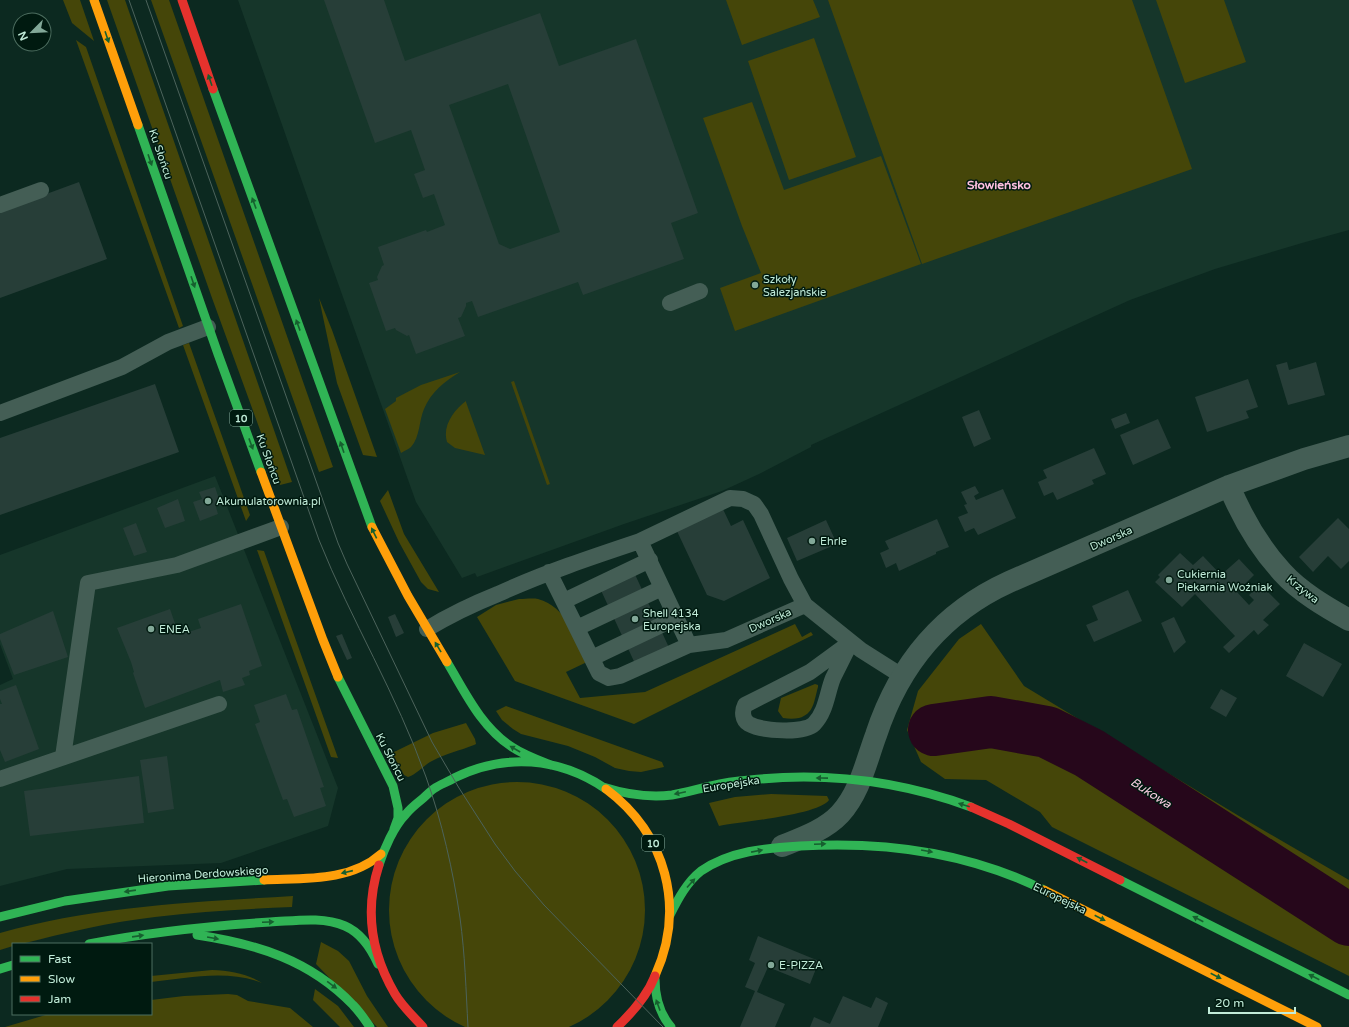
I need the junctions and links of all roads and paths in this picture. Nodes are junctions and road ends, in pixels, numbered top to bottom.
1 (94, 0) edge
2 (182, 0) edge
3 (40, 190) dead end
4 (0, 205) edge
5 (700, 291) dead end
6 (670, 303) dead end
7 (208, 327) junction
8 (0, 413) edge
9 (1349, 446) edge
10 (1230, 486) junction
11 (281, 527) junction
12 (640, 541) junction
13 (650, 560) junction
14 (549, 572) junction
15 (662, 588) junction
16 (564, 601) junction
17 (805, 605) junction
18 (676, 618) junction
19 (1349, 620) edge
20 (577, 628) junction
21 (427, 629) junction
22 (851, 642) junction
23 (689, 645) junction
24 (592, 658) junction
25 (902, 676) junction
26 (219, 704) dead end
27 (63, 757) junction
28 (551, 765) junction
29 (0, 779) edge
30 (861, 780) junction
31 (603, 787) junction
32 (394, 829) junction
33 (781, 847) junction
34 (381, 854) junction
35 (670, 916) junction
36 (0, 917) edge
37 (160, 932) junction
38 (95, 943) edge
39 (12, 965) edge
40 (379, 965) junction
41 (0, 969) edge
42 (654, 979) junction
43 (391, 990) junction
44 (1349, 995) edge
45 (408, 1024) dead end
46 (370, 1027) edge
47 (423, 1027) edge
48 (617, 1027) edge
49 (671, 1027) edge
50 (1317, 1027) edge

1 -> 7 main road, Ku Słońcu / 10
21 -> 2 main road, 10
3 - 4 lane
5 - 6 lane
7 - 8 lane
7 -> 11 main road, Ku Słońcu / 10
9 - 10 street, Dworska
10 - 19 street, Krzywa
10 - 25 street, Dworska
11 - 27 lane
11 - 32 main road, Ku Słońcu / 10
12 - 13 lane
12 - 14 lane
12 - 17 lane
13 - 15 lane
13 - 16 lane
14 - 16 lane, Dworska
14 - 21 lane
15 - 18 lane
15 - 20 lane
16 - 20 lane, Dworska
17 - 22 lane, Dworska
17 - 23 lane, Dworska
18 - 23 lane
18 - 24 lane
20 - 24 lane, Dworska
28 -> 21 main road, 10
22 - 22 lane
22 - 25 lane, Dworska
23 - 24 lane, Dworska
25 - 30 street, Dworska
26 - 27 lane
27 - 29 lane
28 - 31 main road, 10
28 - 32 main road
30 -> 31 main road, Europejska
30 - 33 street, Europejska
44 -> 30 main road, Europejska
31 - 35 main road, 10
32 - 34 main road, 10
35 -> 33 main road, Europejska
33 -> 50 main road, Europejska
34 -> 36 main road, Hieronima Derdowskiego
34 - 40 main road, 10
35 - 42 main road, 10
38 -> 37 main road
37 -> 40 main road
37 -> 46 main road
39 - 41 main road
40 - 43 main road, 10
42 - 48 main road, 10
49 -> 42 main road
43 - 45 main road, 10
43 - 47 main road

